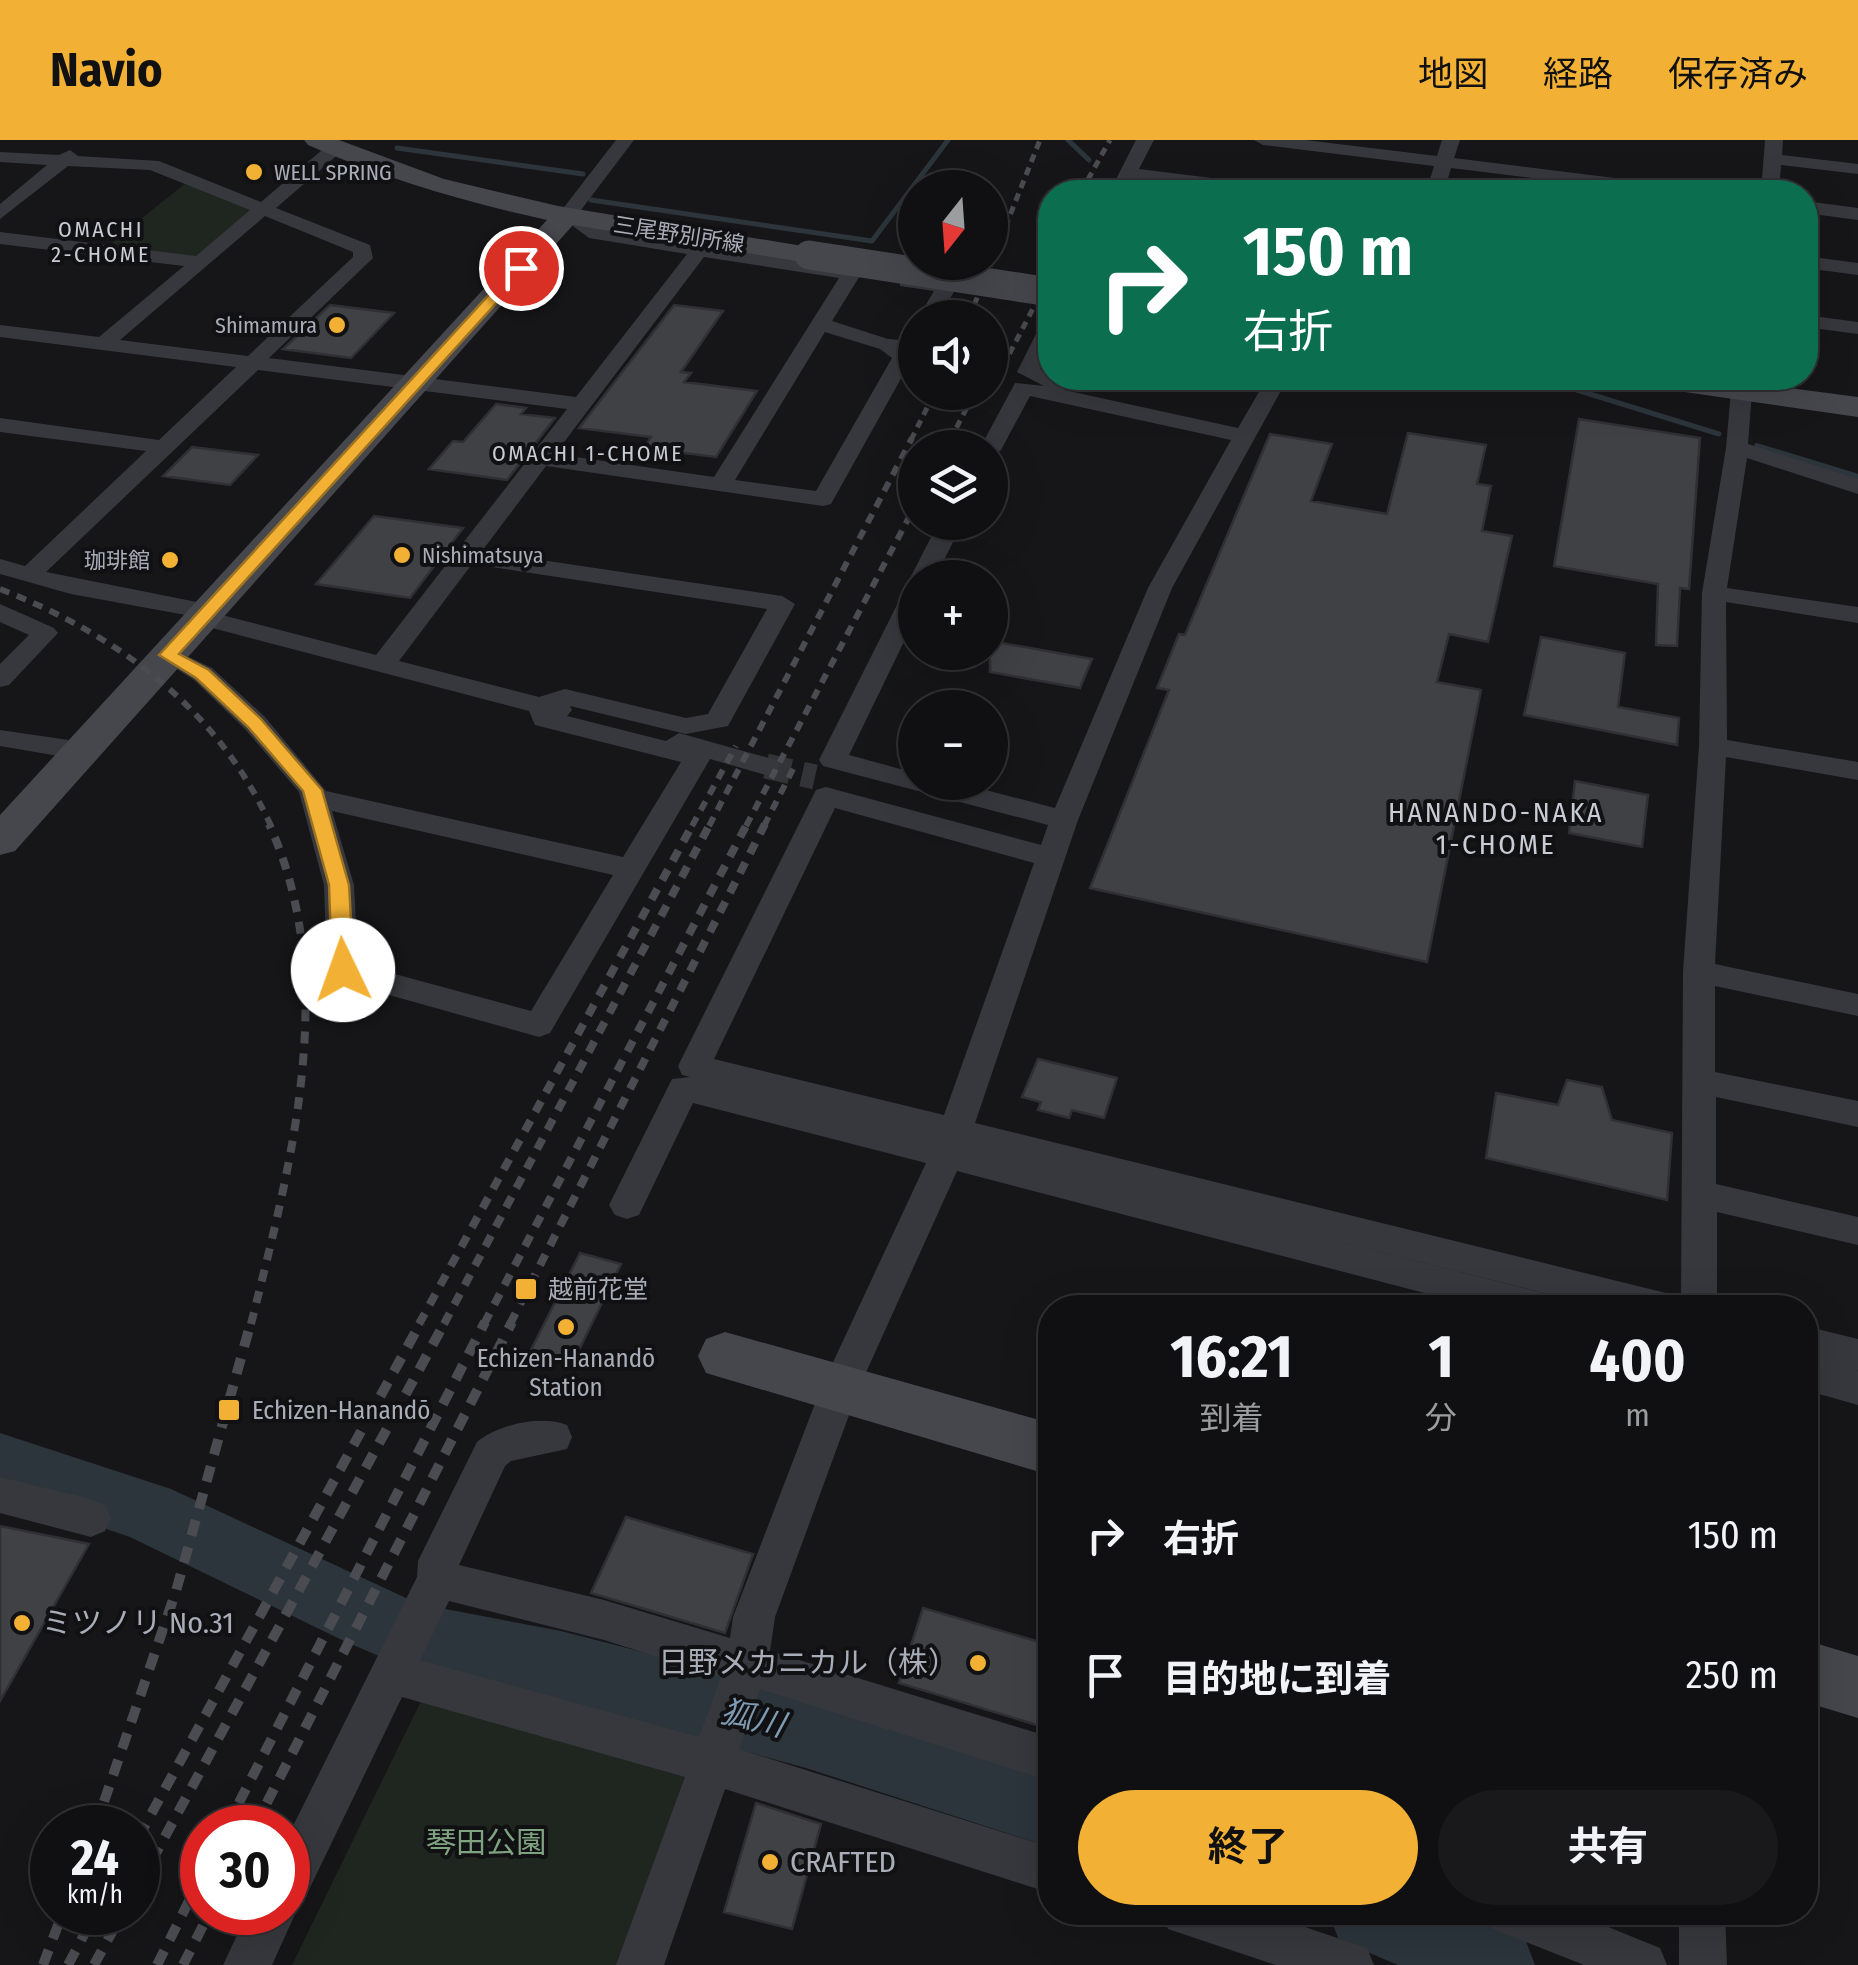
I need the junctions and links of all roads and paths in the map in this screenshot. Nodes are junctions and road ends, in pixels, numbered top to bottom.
1 (88, 140) edge
2 (625, 140) edge
3 (1145, 140) edge
4 (1263, 140) edge
5 (1451, 140) edge
6 (326, 144) edge
7 (1773, 150) edge
8 (0, 158) edge
9 (63, 161) junction
10 (1444, 164) junction
11 (1858, 169) edge
12 (1128, 173) junction
13 (1124, 180) edge
14 (1182, 180) edge
15 (1439, 180) edge
16 (1583, 180) edge
17 (1771, 180) edge
18 (262, 208) junction
19 (1818, 209) edge
20 (0, 212) edge
21 (1858, 214) edge
22 (567, 215) junction
23 (0, 238) edge
24 (700, 251) junction
25 (199, 262) junction
26 (1818, 264) edge
27 (1858, 269) edge
28 (851, 274) junction
29 (1038, 290) edge
30 (938, 300) edge
31 (1818, 323) edge
32 (820, 324) junction
33 (1858, 328) edge
34 (0, 330) edge
35 (103, 344) junction
36 (887, 345) junction
37 (898, 345) edge
38 (1038, 351) edge
39 (253, 364) junction
40 (1038, 376) edge
41 (414, 385) junction
42 (1073, 390) edge
43 (1270, 390) edge
44 (1742, 390) edge
45 (1772, 390) edge
46 (583, 404) junction
47 (1098, 407) junction
48 (1858, 407) edge
49 (0, 425) edge
50 (1000, 430) edge
51 (1243, 436) junction
52 (1738, 440) junction
53 (164, 447) junction
54 (542, 459) junction
55 (1858, 469) edge
56 (721, 483) junction
57 (1858, 487) edge
58 (468, 556) junction
59 (0, 566) edge
60 (29, 575) junction
61 (1714, 593) junction
62 (0, 612) edge
63 (205, 614) junction
64 (1858, 615) edge
65 (898, 628) edge
66 (168, 655) junction
67 (384, 664) junction
68 (0, 679) edge
69 (541, 704) junction
70 (0, 738) edge
71 (1712, 746) junction
72 (82, 750) junction
73 (766, 766) tunnel mouth
74 (1858, 771) edge
75 (815, 777) tunnel mouth
76 (898, 777) edge
77 (316, 798) junction
78 (960, 800) edge
79 (1056, 840) junction
80 (0, 841) edge
81 (632, 869) junction
82 (1699, 972) junction
83 (1858, 1004) edge
84 (689, 1077) junction
85 (1699, 1081) junction
86 (1858, 1114) edge
87 (950, 1142) junction
88 (1699, 1194) junction
89 (627, 1205) dead end
90 (1858, 1231) edge
91 (1497, 1295) edge
92 (1610, 1295) edge
93 (1699, 1295) edge
94 (1818, 1345) edge
95 (1858, 1355) edge
96 (725, 1356) dead end
97 (1818, 1377) edge
98 (840, 1388) junction
99 (1858, 1388) edge
100 (552, 1437) dead end
101 (1038, 1446) edge
102 (0, 1494) edge
103 (91, 1518) dead end
104 (438, 1579) junction
105 (404, 1648) junction
106 (745, 1669) junction
107 (1818, 1675) edge
108 (1858, 1687) edge
109 (713, 1754) junction
110 (1038, 1755) edge
111 (310, 1839) edge
112 (1038, 1866) edge
113 (1225, 1925) edge
114 (1543, 1925) edge
115 (1702, 1925) edge
116 (262, 1935) edge
117 (248, 1965) edge
118 (640, 1965) edge
119 (1350, 1965) edge
120 (1644, 1965) edge
121 (1702, 1965) edge

1 - 9 street
2 - 22 street
3 - 12 street
4 - 10 street
5 - 10 street
6 - 18 street
6 - 22 street, 三尾野別所線
7 - 11 street
7 - 17 street
8 - 9 street
9 - 18 street
9 - 20 street
10 - 15 street
10 - 16 street
12 - 13 street
12 - 14 street
18 - 25 street
18 - 39 street
19 - 21 street
22 - 24 street
22 - 29 street, 三尾野別所線, bridge
22 - 41 street
23 - 25 street
24 - 28 street
24 - 46 street
25 - 35 street
26 - 27 street
28 - 30 street
28 - 32 street
31 - 33 street
32 - 36 street
32 - 56 street
34 - 35 street
35 - 39 street
36 - 37 street
36 - 56 street
38 - 40 street
39 - 41 street
39 - 53 street
41 - 46 street
41 - 63 street
42 - 47 street
43 - 51 street
44 - 52 street
45 - 48 street
46 - 54 street
47 - 50 street
47 - 51 street
49 - 53 street
51 - 79 street
52 - 55 street
52 - 57 street
52 - 61 street
53 - 60 street
54 - 56 street
54 - 58 street
58 - 67 street
58 - 69 street
59 - 60 street
60 - 63 street
61 - 64 street
61 - 71 street
62 - 68 street
63 - 66 street
63 - 67 street
65 - 76 street
66 - 72 street
66 - 77 street
67 - 69 street
69 - 73 street
69 - 81 street
70 - 72 street
71 - 74 street
71 - 82 street
72 - 80 street
75 - 79 street
77 - 81 street
77 - 81 street
78 - 79 street
79 - 84 street
79 - 87 street
82 - 83 street
82 - 85 street
84 - 87 street
84 - 89 street
85 - 86 street
85 - 88 street
87 - 91 street
87 - 92 street
87 - 98 street
88 - 90 street
88 - 93 street
94 - 95 street
96 - 98 street
97 - 99 street
98 - 101 street
98 - 106 street
100 - 104 street
102 - 103 street
104 - 105 street
104 - 106 street
105 - 109 street
105 - 111 street
106 - 109 street
106 - 110 street
107 - 108 street
109 - 112 street
109 - 118 street
113 - 119 street
114 - 120 street
115 - 121 street
116 - 117 street

